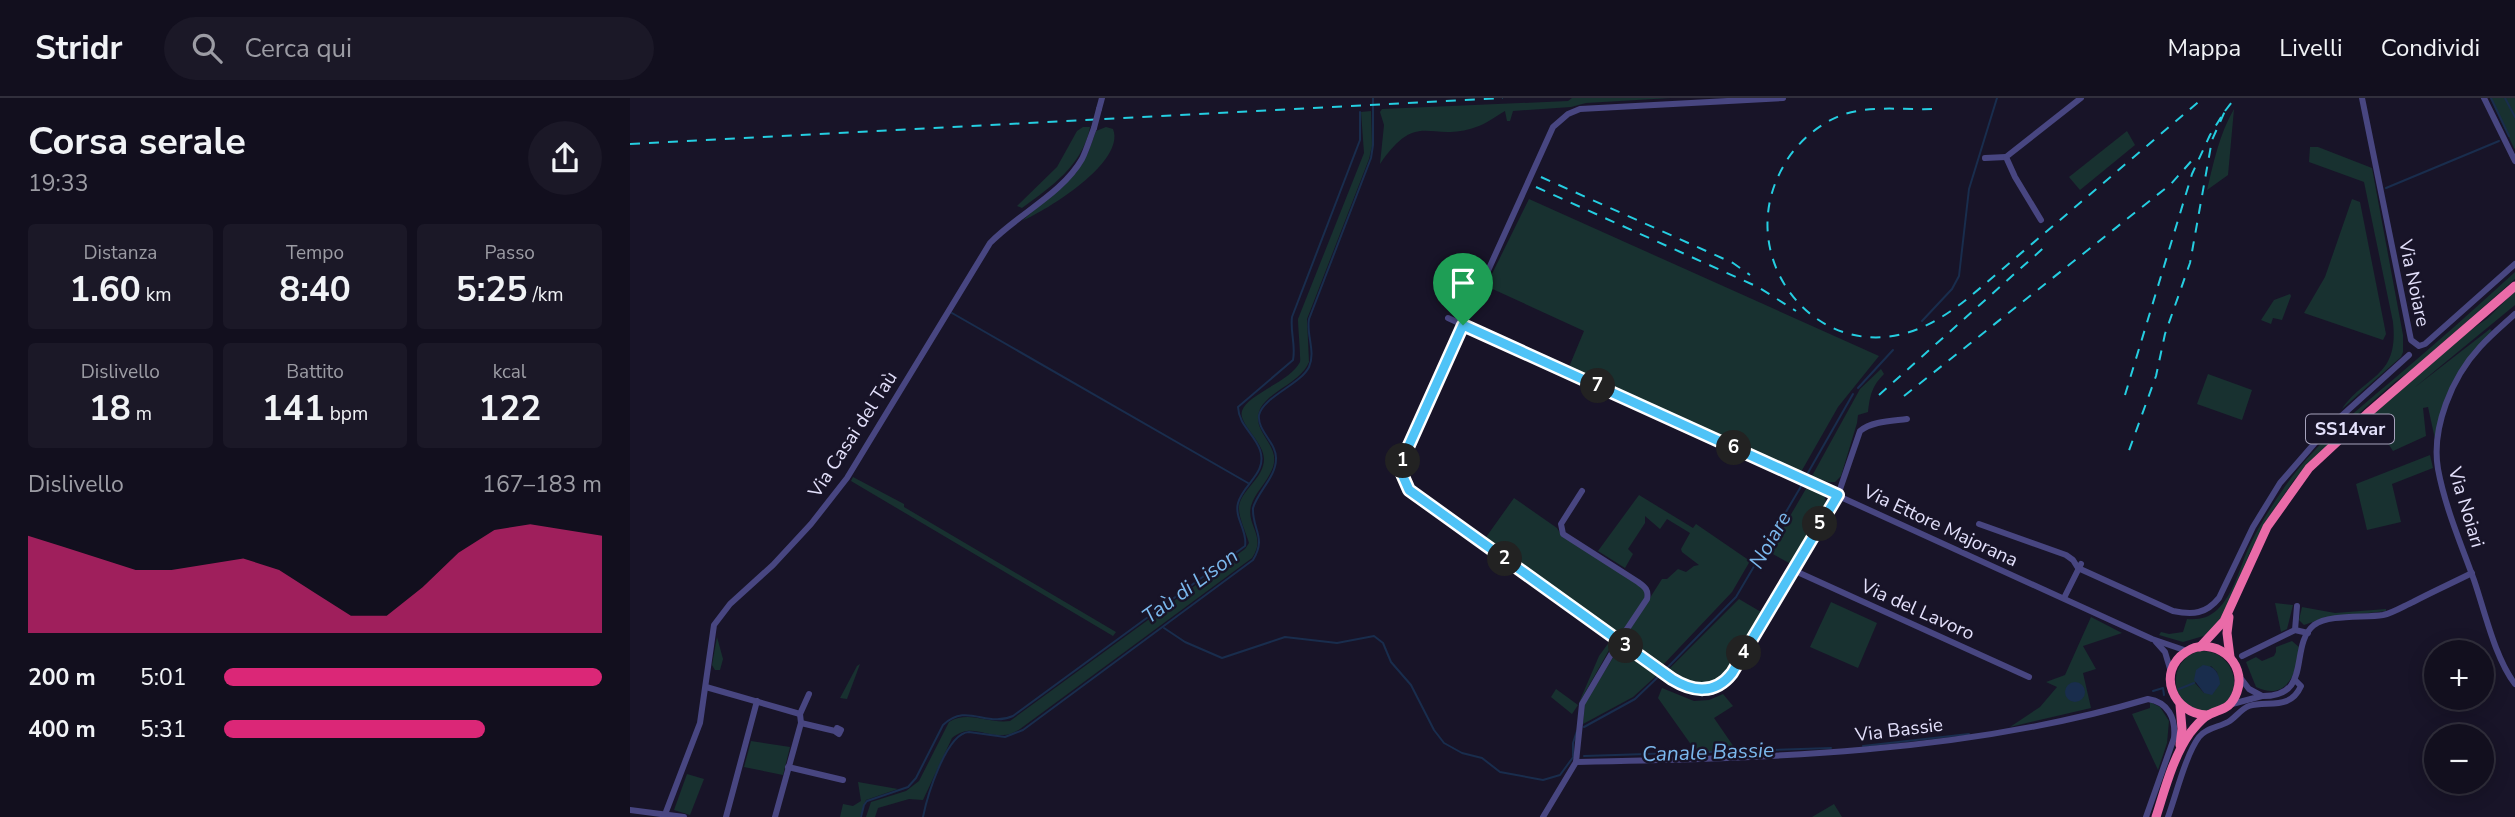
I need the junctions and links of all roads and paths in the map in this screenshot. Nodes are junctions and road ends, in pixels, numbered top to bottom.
1 (1102, 98) edge
2 (1783, 98) edge
3 (2081, 98) edge
4 (2362, 98) edge
5 (2484, 98) edge
6 (2006, 157) junction
7 (1985, 158) dead end
8 (2515, 161) edge
9 (2041, 220) dead end
10 (2515, 264) edge
11 (2515, 286) edge
12 (2515, 314) edge
13 (1448, 318) dead end
14 (1463, 325) junction
15 (2415, 343) junction
16 (1907, 419) dead end
17 (1582, 491) dead end
18 (1838, 495) junction
19 (1979, 524) dead end
20 (2080, 566) junction
21 (1793, 570) junction
22 (2472, 573) junction
23 (2064, 598) junction
24 (2297, 606) dead end
25 (2231, 608) junction
26 (2295, 630) junction
27 (2308, 633) junction
28 (2152, 639) junction
29 (1619, 641) junction
30 (2200, 647) junction
31 (2187, 651) junction
32 (2242, 656) dead end
33 (2230, 657) junction
34 (2171, 673) junction
35 (2239, 676) junction
36 (2029, 677) dead end
37 (2295, 680) junction
38 (2515, 684) edge
39 (706, 687) junction
40 (809, 694) dead end
41 (2262, 696) junction
42 (757, 701) junction
43 (2230, 704) junction
44 (2180, 705) junction
45 (800, 714) junction
46 (2207, 715) junction
47 (801, 723) junction
48 (835, 731) dead end
49 (2177, 757) junction
50 (1576, 762) junction
51 (788, 767) junction
52 (843, 780) dead end
53 (630, 810) edge
54 (664, 816) edge
55 (684, 817) edge
56 (726, 817) edge
57 (775, 817) edge
58 (1543, 817) edge
59 (2146, 817) edge
60 (2155, 817) edge
61 (2168, 817) edge

1 - 39 street, Via Casai del Taù, bridge
2 - 14 street
3 - 6 street
4 - 15 street, Via Noiare
5 - 8 street
6 - 7 street
6 - 9 street
10 - 15 street, Via Noiare
11 - 25 highway, SS14var
12 - 22 street, Via Noiari
13 - 14 street, Via Ettore Majorana
14 - 18 street, Via Ettore Majorana
14 - 29 street
15 - 20 street
16 - 18 street
17 - 29 street
18 - 21 street
18 - 23 street, Via Ettore Majorana
19 - 20 street
20 - 23 street
21 - 29 street
21 - 36 street, Via del Lavoro
22 - 27 street
22 - 38 street, Via Noiari
23 - 28 street, Via Ettore Majorana
24 - 26 street
25 - 30 highway, SS14var
25 - 33 highway, SS14var
26 - 27 street
26 - 32 street
27 - 37 street
28 - 31 street, Via Ettore Majorana
28 - 34 street
29 - 50 street
30 - 31 highway
30 - 33 highway
31 - 34 highway
33 - 35 highway, SS14var
34 - 44 highway
35 - 41 street
35 - 43 highway
37 - 41 street
37 - 61 street
39 - 42 street
39 - 54 street, Via Casai del Taù
40 - 45 street
41 - 43 street
42 - 45 street
42 - 56 street
43 - 46 highway
44 - 46 highway
44 - 49 highway
45 - 47 street
46 - 49 highway
47 - 48 street
47 - 51 street
49 - 60 highway
50 - 58 street
50 - 59 street, Via Bassie
51 - 52 street
51 - 57 street
53 - 54 street
54 - 55 street

